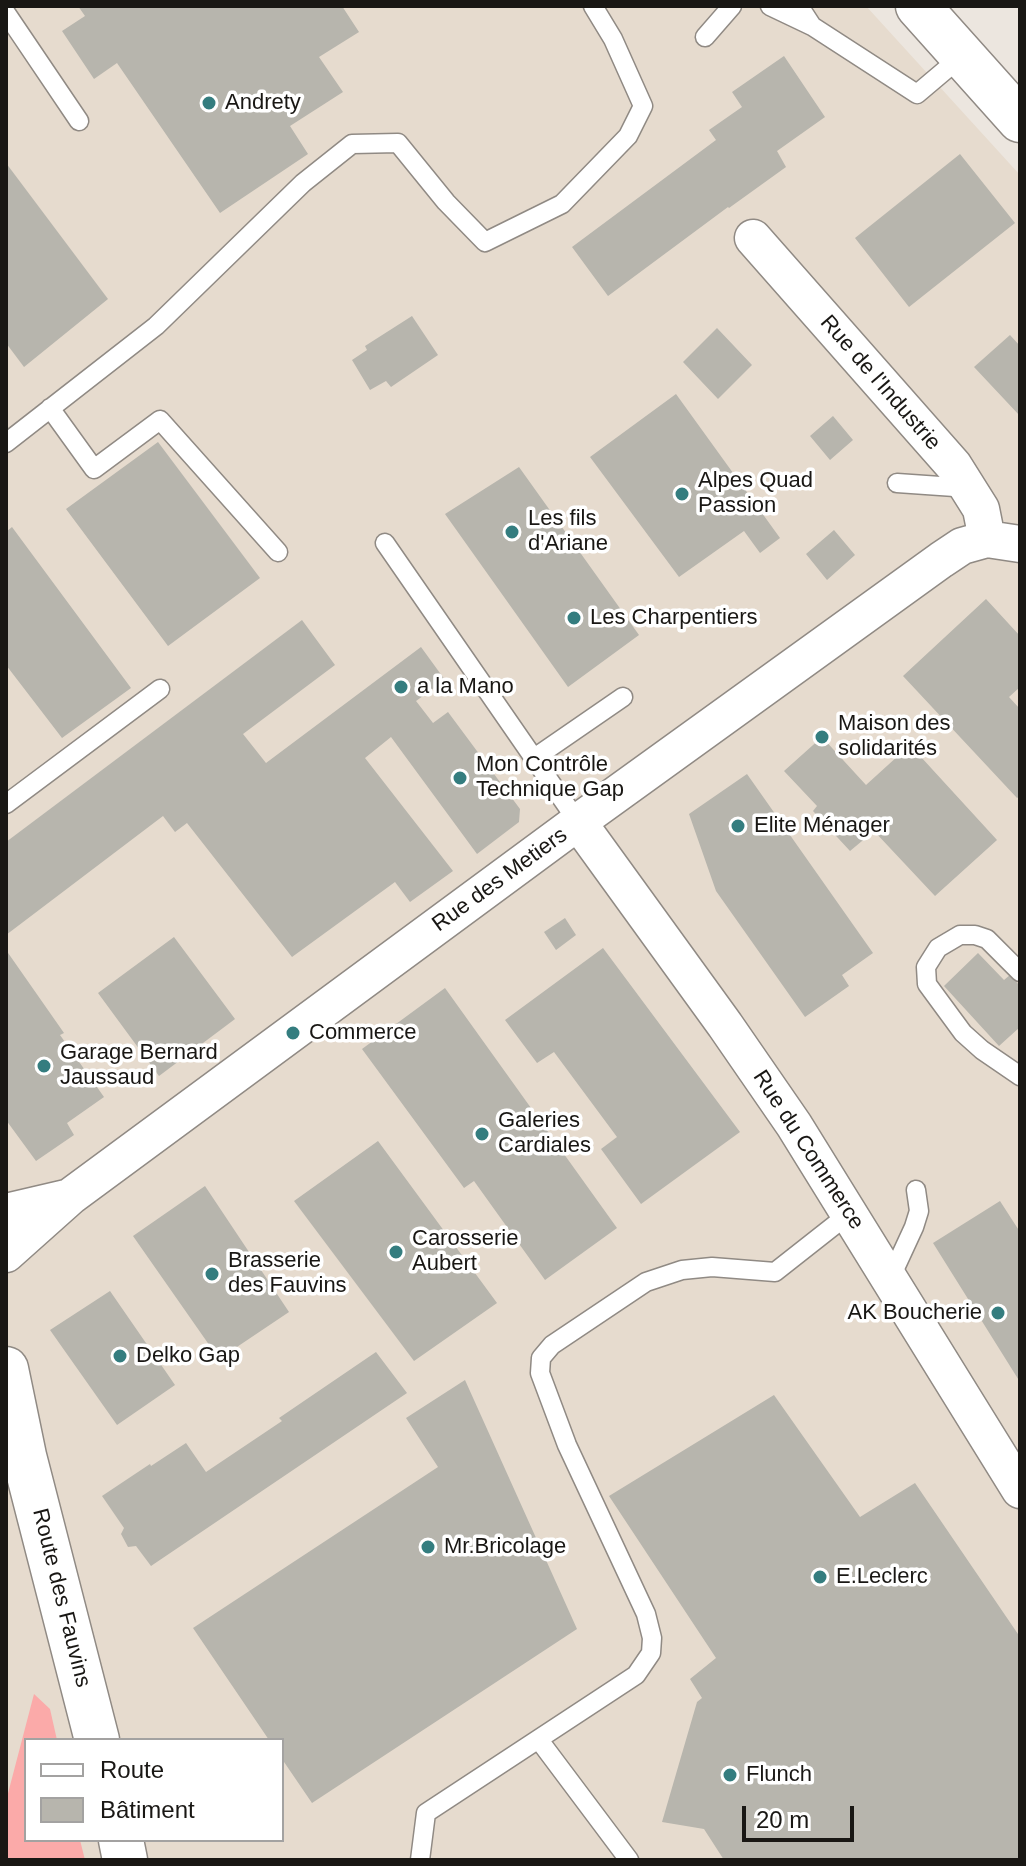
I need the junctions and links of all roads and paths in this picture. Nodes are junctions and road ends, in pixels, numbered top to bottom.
1 (593, 6) edge
2 (732, 6) edge
3 (770, 6) edge
4 (799, 6) edge
5 (918, 6) edge
6 (6, 13) edge
7 (812, 26) junction
8 (705, 37) dead end
9 (962, 56) junction
10 (1020, 120) edge
11 (79, 121) dead end
12 (753, 238) dead end
13 (50, 408) junction
14 (6, 443) edge
15 (897, 483) dead end
16 (969, 488) junction
17 (1004, 542) edge
18 (385, 543) dead end
19 (278, 552) dead end
20 (160, 689) dead end
21 (623, 697) dead end
22 (533, 759) junction
23 (6, 804) edge
24 (578, 822) junction
25 (1020, 972) edge
26 (1020, 1076) edge
27 (916, 1190) dead end
28 (71, 1196) junction
29 (6, 1212) edge
30 (850, 1213) junction
31 (6, 1254) edge
32 (890, 1279) junction
33 (6, 1369) edge
34 (15, 1441) edge
35 (1020, 1490) edge
36 (96, 1738) edge
37 (539, 1740) junction
38 (420, 1860) edge
39 (629, 1860) edge

1 - 13 lane
2 - 8 lane
3 - 7 lane
4 - 7 lane
5 - 9 street
6 - 11 lane
7 - 9 lane
9 - 10 street
12 - 16 street, Rue de l'Industrie
13 - 14 lane
13 - 19 lane
15 - 16 lane
16 - 17 street, Rue de l'Industrie
17 - 24 street, Rue des Metiers
18 - 22 lane
20 - 23 lane
21 - 22 lane
22 - 24 lane
24 - 28 street, Rue des Metiers
24 - 30 street, Rue du Commerce
25 - 26 lane
27 - 32 lane
28 - 29 street, Rue des Metiers
28 - 31 street, Rue des Metiers
30 - 32 street, Rue du Commerce
30 - 37 lane
32 - 35 street, Rue du Commerce
33 - 34 street, Route des Fauvins
34 - 36 street, Route des Fauvins
37 - 38 lane
37 - 39 lane

